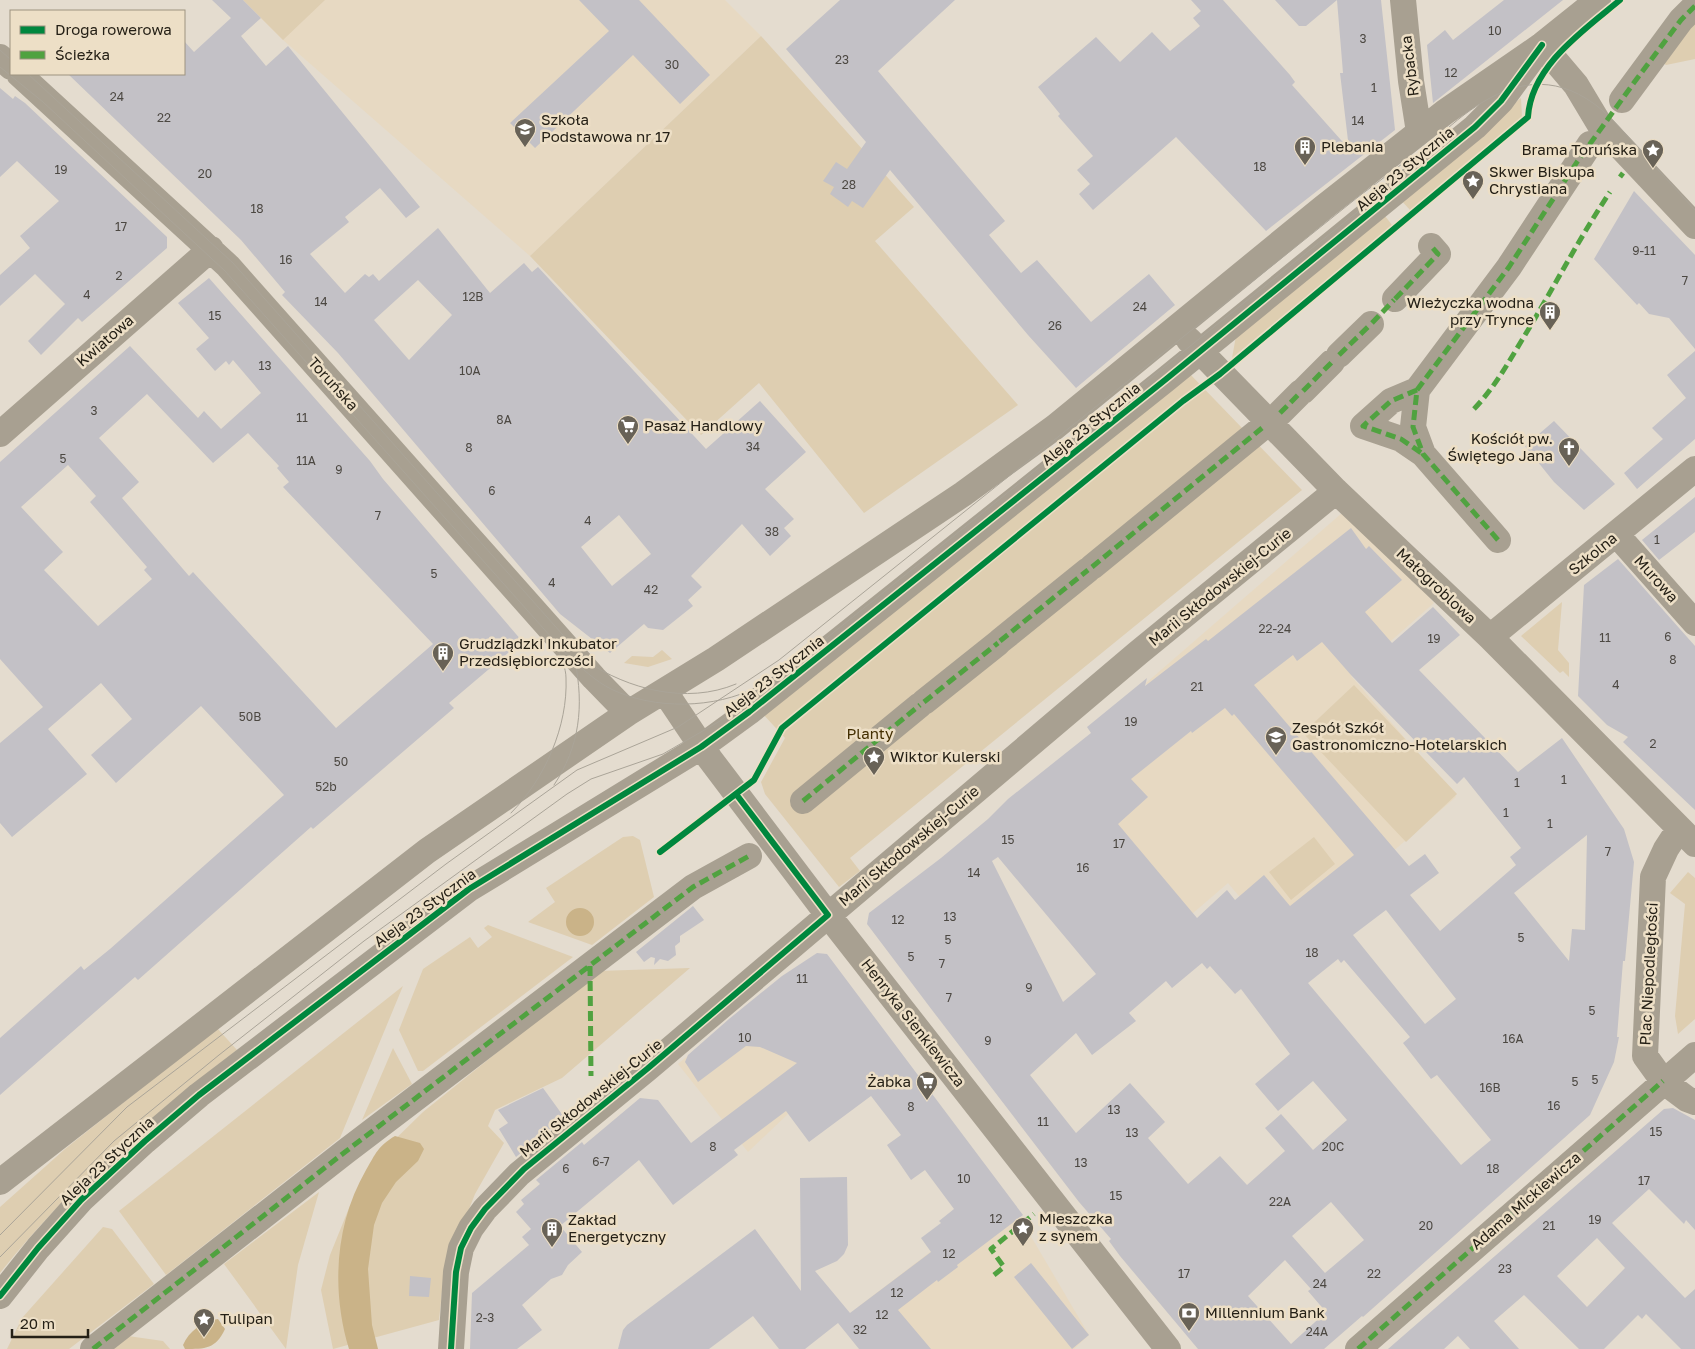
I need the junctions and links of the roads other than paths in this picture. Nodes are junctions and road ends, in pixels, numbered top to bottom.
1 (1403, 0) edge
2 (1598, 0) edge
3 (1695, 6) edge
4 (1542, 45) junction
5 (0, 57) edge
6 (10, 66) edge
7 (20, 75) edge
8 (1622, 100) dead end
9 (1419, 132) junction
10 (1590, 144) dead end
11 (1695, 226) edge
12 (1431, 246) dead end
13 (211, 249) junction
14 (1178, 328) junction
15 (1199, 353) junction
16 (1417, 390) junction
17 (0, 434) edge
18 (1423, 454) junction
19 (1695, 469) edge
20 (1336, 491) junction
21 (1617, 535) junction
22 (1498, 540) dead end
23 (1695, 623) edge
24 (1490, 637) junction
25 (665, 692) junction
26 (628, 713) junction
27 (701, 747) junction
28 (803, 801) dead end
29 (1687, 836) edge
30 (749, 856) dead end
31 (828, 915) junction
32 (1695, 1055) edge
33 (1663, 1080) junction
34 (1695, 1102) edge
35 (0, 1182) edge
36 (0, 1296) edge
37 (92, 1349) edge
38 (451, 1349) edge
39 (1168, 1349) edge
40 (1358, 1349) edge

1 - 9 street, Rybacka
2 - 4 street, Aleja 23 Stycznia
3 - 8 street
4 - 9 street, Aleja 23 Stycznia
4 - 11 street
4 - 15 street, Aleja 23 Stycznia
5 - 6 street
7 - 13 street, Toruńska
9 - 14 street, Aleja 23 Stycznia
10 - 16 street
12 - 28 street
13 - 17 street, Kwiatowa
13 - 26 street, Toruńska
14 - 15 street, Małogroblowa
14 - 25 street, Aleja 23 Stycznia
15 - 20 street, Małogroblowa
15 - 27 street, Aleja 23 Stycznia
16 - 18 street
16 - 18 street
18 - 22 street
19 - 21 street, Szkolna
20 - 24 street, Małogroblowa
20 - 31 street, Marii Skłodowskiej-Curie
21 - 23 street, Murowa
21 - 24 street, Szkolna
24 - 29 street, Małogroblowa
25 - 26 street, Aleja 23 Stycznia
25 - 27 street, Henryka Sienkiewicza
26 - 35 street, Aleja 23 Stycznia
27 - 31 street, Henryka Sienkiewicza
27 - 36 street, Aleja 23 Stycznia
29 - 33 street, Plac Niepodległości
30 - 37 street
31 - 38 street, Marii Skłodowskiej-Curie
31 - 39 street, Henryka Sienkiewicza
32 - 33 street, Adama Mickiewicza
33 - 34 street, Plac Niepodległości
33 - 40 street, Adama Mickiewicza

